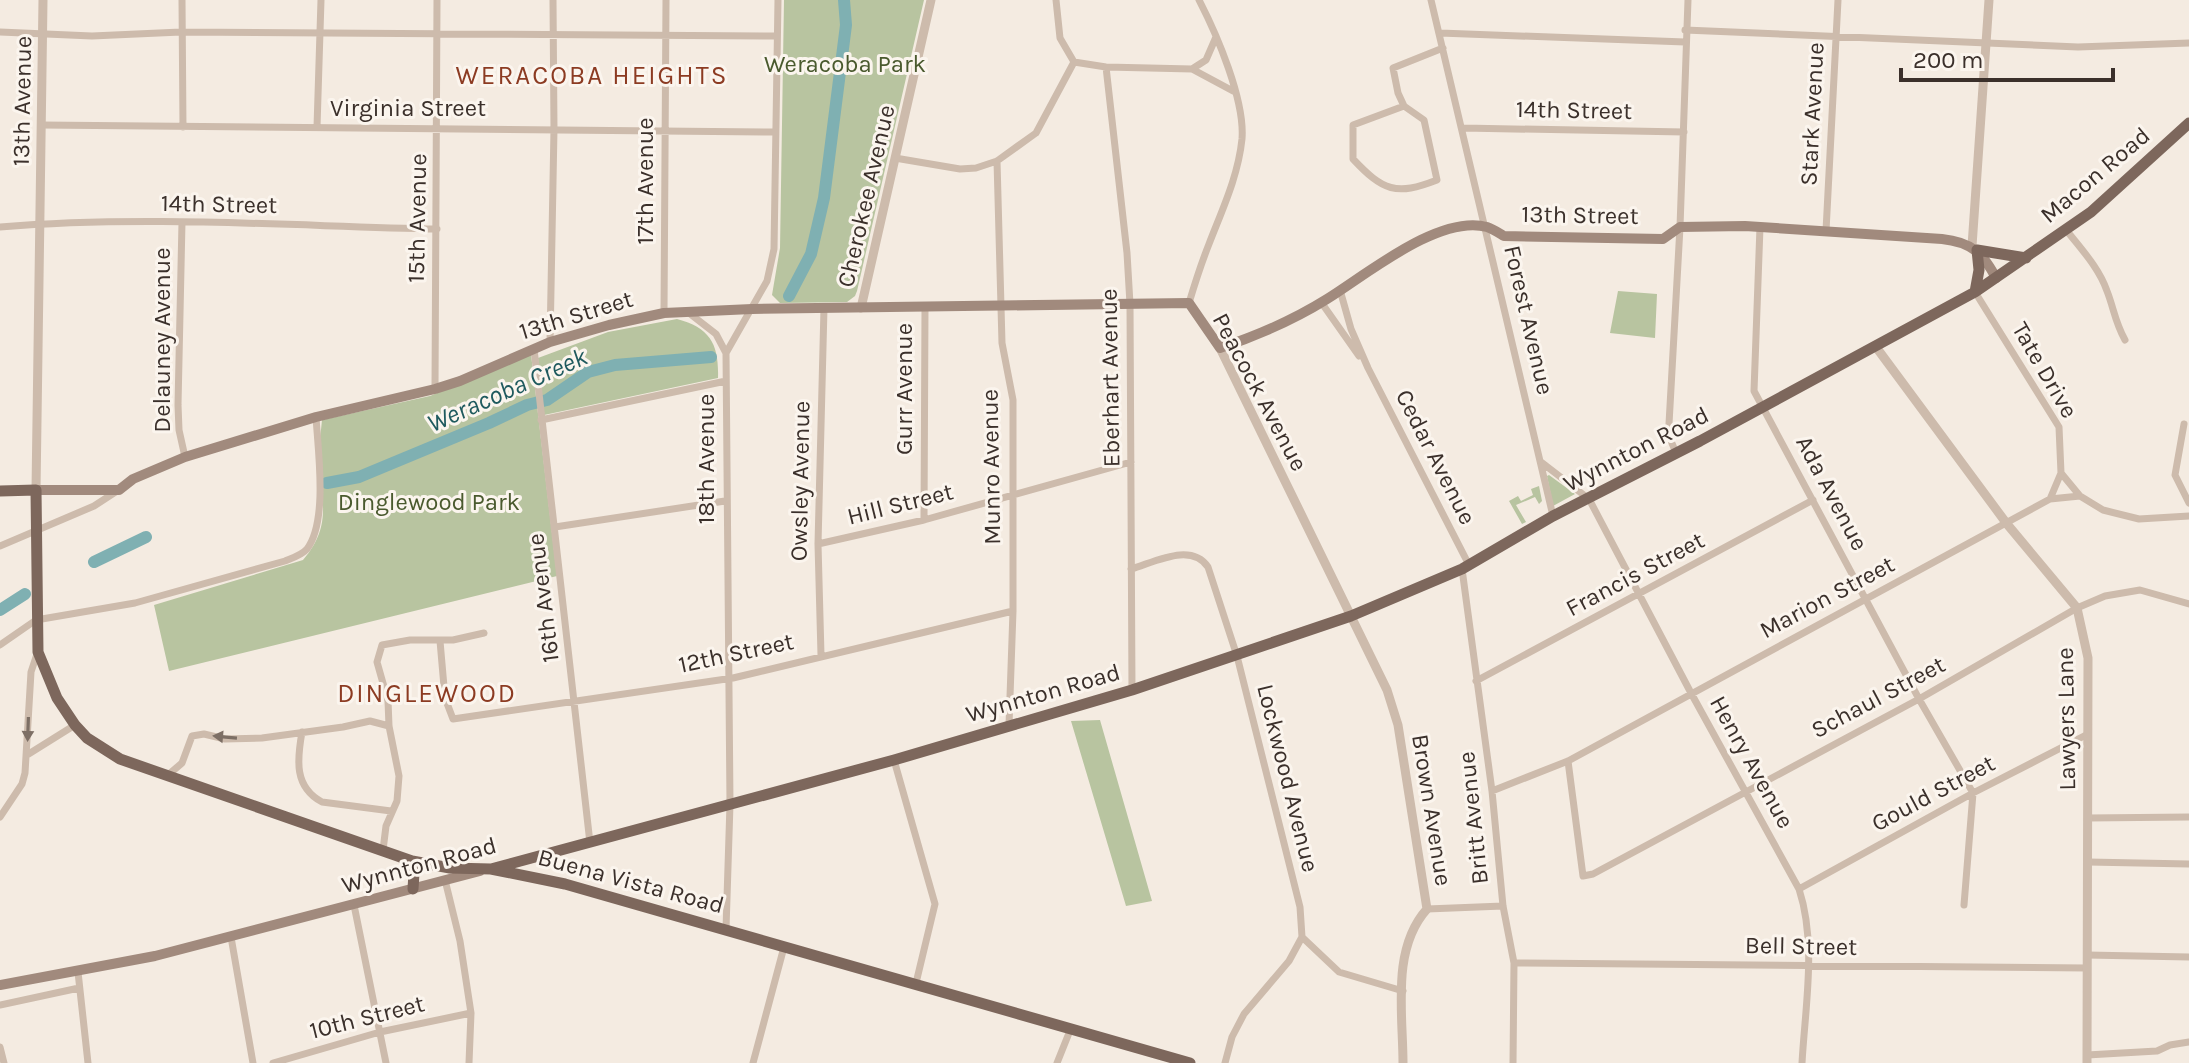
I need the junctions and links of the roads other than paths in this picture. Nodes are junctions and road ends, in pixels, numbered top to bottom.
1 (43, 0) edge
2 (182, 0) edge
3 (321, 0) edge
4 (437, 0) edge
5 (553, 0) edge
6 (666, 0) edge
7 (778, 0) edge
8 (931, 0) edge
9 (1056, 0) edge
10 (1199, 0) edge
11 (1431, 0) edge
12 (1688, 0) edge
13 (1838, 0) edge
14 (1989, 0) edge
15 (1685, 30) junction
16 (0, 32) edge
17 (181, 32) junction
18 (1440, 33) junction
19 (320, 34) junction
20 (437, 34) junction
21 (553, 34) junction
22 (42, 35) junction
23 (666, 35) junction
24 (1217, 35) junction
25 (777, 36) junction
26 (1836, 36) junction
27 (1685, 42) junction
28 (1986, 43) junction
29 (2189, 43) edge
30 (1443, 48) junction
31 (1074, 62) junction
32 (1106, 67) junction
33 (1192, 69) junction
34 (1234, 92) junction
35 (1404, 106) junction
36 (2189, 123) edge
37 (41, 125) junction
38 (183, 127) junction
39 (317, 127) junction
40 (438, 128) junction
41 (1463, 128) junction
42 (554, 129) junction
43 (665, 131) junction
44 (775, 132) junction
45 (1684, 132) junction
46 (895, 158) junction
47 (997, 161) junction
48 (182, 222) junction
49 (40, 224) junction
50 (0, 227) edge
51 (1486, 227) junction
52 (1680, 227) junction
53 (1760, 227) junction
54 (437, 229) junction
55 (1826, 231) junction
56 (2067, 231) junction
57 (1975, 248) junction
58 (2027, 258) junction
59 (1996, 278) junction
60 (1340, 290) junction
61 (1975, 292) junction
62 (1321, 302) junction
63 (1189, 303) junction
64 (1130, 304) junction
65 (1000, 306) junction
66 (824, 308) junction
67 (861, 308) junction
68 (925, 308) junction
69 (752, 309) junction
70 (687, 311) junction
71 (664, 313) junction
72 (2125, 340) dead end
73 (550, 342) junction
74 (1876, 347) junction
75 (1220, 348) junction
76 (534, 349) junction
77 (726, 353) junction
78 (1368, 368) junction
79 (726, 381) junction
80 (435, 389) junction
81 (1763, 407) junction
82 (316, 417) junction
83 (541, 420) junction
84 (2184, 424) dead end
85 (1676, 453) junction
86 (185, 457) junction
87 (1131, 462) junction
88 (1541, 462) junction
89 (2061, 473) junction
90 (36, 490) junction
91 (119, 490) junction
92 (0, 491) edge
93 (1014, 495) junction
94 (2080, 496) junction
95 (1589, 499) junction
96 (2050, 499) junction
97 (1813, 500) junction
98 (725, 501) junction
99 (2189, 503) edge
100 (1553, 516) junction
101 (2189, 516) edge
102 (924, 520) junction
103 (2007, 524) junction
104 (555, 527) junction
105 (37, 530) junction
106 (818, 544) junction
107 (0, 546) edge
108 (1465, 567) junction
109 (1131, 569) junction
110 (1638, 595) junction
111 (1866, 598) junction
112 (2189, 604) edge
113 (2077, 608) junction
114 (1013, 611) junction
115 (1351, 616) junction
116 (36, 620) junction
117 (484, 633) dead end
118 (440, 641) junction
119 (0, 645) edge
120 (38, 652) junction
121 (821, 655) junction
122 (1237, 656) junction
123 (730, 678) junction
124 (1476, 681) junction
125 (1132, 690) junction
126 (1691, 693) junction
127 (1919, 699) junction
128 (575, 700) junction
129 (75, 725) junction
130 (1009, 725) junction
131 (389, 726) junction
132 (302, 732) junction
133 (2088, 734) junction
134 (27, 755) junction
135 (894, 760) junction
136 (1568, 761) junction
137 (168, 775) junction
138 (1492, 791) junction
139 (1747, 791) junction
140 (1973, 793) junction
141 (730, 804) junction
142 (391, 811) junction
143 (0, 817) edge
144 (2189, 817) edge
145 (2088, 818) junction
146 (590, 843) junction
147 (383, 850) junction
148 (412, 861) junction
149 (2088, 862) junction
150 (2189, 864) edge
151 (491, 869) junction
152 (445, 880) junction
153 (413, 889) junction
154 (1799, 889) junction
155 (354, 905) junction
156 (1964, 905) dead end
157 (1503, 906) junction
158 (1427, 909) junction
159 (726, 929) junction
160 (231, 937) junction
161 (1302, 937) junction
162 (784, 947) junction
163 (2087, 955) junction
164 (2189, 957) edge
165 (1514, 963) junction
166 (1808, 966) junction
167 (2087, 968) junction
168 (78, 972) junction
169 (916, 983) junction
170 (0, 985) edge
171 (79, 988) junction
172 (1403, 991) junction
173 (0, 1005) edge
174 (471, 1013) junction
175 (1071, 1027) junction
176 (380, 1032) junction
177 (2189, 1042) edge
178 (0, 1047) edge
179 (1158, 1059) edge
180 (2087, 1059) edge
181 (4, 1063) edge
182 (88, 1063) edge
183 (253, 1063) edge
184 (273, 1063) edge
185 (386, 1063) edge
186 (469, 1063) edge
187 (753, 1063) edge
188 (1057, 1063) edge
189 (1190, 1063) edge
190 (1225, 1063) edge
191 (1403, 1063) edge
192 (1513, 1063) edge
193 (1802, 1063) edge

1 - 22 street, 13th Avenue
2 - 17 street
3 - 19 street
4 - 20 street, 15th Avenue
5 - 21 street
6 - 23 street, 17th Avenue
7 - 25 street
8 - 46 street, Cherokee Avenue
9 - 31 street
10 - 24 street, Peacock Avenue
11 - 18 street, Forest Avenue
12 - 15 street
13 - 26 street, Stark Avenue
14 - 28 street
15 - 26 street
15 - 27 street
16 - 22 street
17 - 19 street
17 - 22 street
17 - 38 street
18 - 27 street
18 - 30 street, Forest Avenue
19 - 20 street
19 - 39 street
20 - 21 street
20 - 40 street, 15th Avenue
21 - 23 street
21 - 42 street
22 - 37 street, 13th Avenue
23 - 25 street
23 - 43 street, 17th Avenue
24 - 33 street
24 - 34 street, Peacock Avenue
25 - 44 street
26 - 28 street
26 - 55 street, Stark Avenue
27 - 45 street
28 - 29 street
28 - 57 street
30 - 35 street
30 - 41 street, Forest Avenue
31 - 32 street
31 - 47 street
32 - 33 street
32 - 64 street, Eberhart Avenue
33 - 34 street
34 - 63 street, Peacock Avenue
35 - 35 street
36 - 56 main road, Macon Road
37 - 38 street, Virginia Street
37 - 49 street, 13th Avenue
38 - 39 street, Virginia Street
39 - 40 street, Virginia Street
40 - 42 street, Virginia Street
40 - 54 street, 15th Avenue
41 - 45 street, 14th Street
41 - 51 street, Forest Avenue
42 - 43 street, Virginia Street
42 - 73 street
43 - 44 street, Virginia Street
43 - 71 street, 17th Avenue
44 - 69 street
45 - 52 street
46 - 47 street
46 - 67 street, Cherokee Avenue
47 - 65 street, Munro Avenue
48 - 49 street, 14th Street
48 - 54 street, 14th Street
48 - 86 street, Delauney Avenue
49 - 50 street, 14th Street
49 - 90 street, 13th Avenue
51 - 52 main road, 13th Street
51 - 60 main road, 13th Street
51 - 88 street, Forest Avenue
52 - 53 main road, 13th Street
52 - 85 street
53 - 55 main road, 13th Street
53 - 81 street
54 - 80 street, 15th Avenue
55 - 57 main road, 13th Street
56 - 58 main road, Macon Road
56 - 72 street
57 - 58 main road
57 - 59 main road
57 - 61 main road
58 - 59 main road, Wynnton Road
59 - 61 main road, Wynnton Road
60 - 62 main road, 13th Street
60 - 78 street
61 - 74 main road, Wynnton Road
61 - 89 street, Tate Drive
62 - 75 main road, 13th Street
62 - 78 street
63 - 64 main road, 13th Street
63 - 75 main road, Peacock Avenue
64 - 65 main road, 13th Street
64 - 87 street, Eberhart Avenue
65 - 68 main road, 13th Street
65 - 93 street, Munro Avenue
66 - 67 main road, 13th Street
66 - 69 main road, 13th Street
66 - 106 street, Owsley Avenue
67 - 68 main road, 13th Street
68 - 102 street, Gurr Avenue
69 - 70 main road, 13th Street
69 - 77 street
70 - 71 main road, 13th Street
70 - 77 street
71 - 73 main road, 13th Street
73 - 76 main road, 13th Street
74 - 81 main road, Wynnton Road
74 - 103 street, Lawyers Lane
75 - 115 street, Peacock Avenue
76 - 80 main road, 13th Street
76 - 83 street, 16th Avenue
77 - 79 street, 18th Avenue
78 - 108 street, Cedar Avenue
79 - 83 street
79 - 98 street, 18th Avenue
80 - 82 main road, 13th Street
81 - 85 main road, Wynnton Road
81 - 97 street, Ada Avenue
82 - 86 main road, 13th Street
82 - 116 street
83 - 104 street, 16th Avenue
84 - 99 street
85 - 95 main road, Wynnton Road
86 - 91 main road, 13th Street
87 - 93 street, Hill Street
87 - 109 street, Eberhart Avenue
88 - 95 street
88 - 100 street, Forest Avenue
89 - 94 street
89 - 96 street, Tate Drive
90 - 91 main road, 13th Street
90 - 92 main road, 13th Street
90 - 105 main road, Buena Vista Road
91 - 105 street
93 - 102 street, Hill Street
93 - 114 street, Munro Avenue
94 - 96 street, Marion Street
94 - 101 street
95 - 100 main road, Wynnton Road
95 - 110 street, Henry Avenue
96 - 103 street, Marion Street
97 - 110 street, Francis Street
97 - 111 street, Ada Avenue
98 - 104 street
98 - 123 street, 18th Avenue
100 - 108 main road, Wynnton Road
102 - 106 street, Hill Street
103 - 111 street, Marion Street
103 - 113 street, Lawyers Lane
104 - 128 street, 16th Avenue
105 - 107 street
105 - 116 main road, Buena Vista Road
106 - 121 street, Owsley Avenue
108 - 115 main road, Wynnton Road
108 - 124 street, Britt Avenue
109 - 122 street, Lockwood Avenue
109 - 125 street, Eberhart Avenue
110 - 124 street, Francis Street
110 - 126 street, Henry Avenue
111 - 126 street, Marion Street
111 - 127 street, Ada Avenue
112 - 113 street, Schaul Street
113 - 127 street, Schaul Street
113 - 133 street, Lawyers Lane
114 - 121 street, 12th Street
114 - 130 street, Munro Avenue
115 - 122 main road, Wynnton Road
115 - 158 street, Brown Avenue
116 - 119 street
116 - 120 main road, Buena Vista Road
117 - 118 street
118 - 128 street, 12th Street
118 - 131 street
120 - 129 main road, Buena Vista Road
120 -> 134 street
121 - 123 street, 12th Street
122 - 125 main road, Wynnton Road
122 - 161 street, Lockwood Avenue
123 - 128 street, 12th Street
123 - 141 street, 18th Avenue
124 - 138 street, Britt Avenue
125 - 130 main road, Wynnton Road
126 - 136 street, Marion Street
126 - 139 street, Henry Avenue
127 - 139 street, Schaul Street
127 - 140 street, Ada Avenue
128 - 146 street, 16th Avenue
129 - 134 street
129 - 137 main road, Buena Vista Road
130 - 135 main road, Wynnton Road
131 - 132 street
131 - 142 street
132 -> 137 street
132 - 142 street
133 - 140 street, Gould Street
133 - 145 street, Lawyers Lane
134 - 143 street
135 - 141 main road, Wynnton Road
135 - 169 street
136 - 138 street, Marion Street
136 - 139 street, Schaul Street
137 - 147 main road, Buena Vista Road
138 - 157 street, Britt Avenue
139 - 154 street, Henry Avenue
140 - 154 street, Gould Street
140 - 156 street
141 - 146 main road, Wynnton Road
141 - 159 street, 18th Avenue
142 - 147 street
144 - 145 street
145 - 149 street, Lawyers Lane
146 - 151 main road, Wynnton Road
147 - 148 main road, Buena Vista Road
148 - 151 main road, Buena Vista Road
148 - 153 main road
149 - 150 street
149 - 163 street, Lawyers Lane
151 - 152 main road, Wynnton Road
151 - 159 main road, Buena Vista Road
152 - 153 main road, Wynnton Road
152 - 174 street
153 - 155 main road, Wynnton Road
154 - 166 street, Henry Avenue
155 - 160 main road, Wynnton Road
155 - 176 street
157 - 158 street
157 - 165 street, Britt Avenue
158 - 172 street, Brown Avenue
159 - 162 main road, Buena Vista Road
160 - 168 main road, Wynnton Road
160 - 183 street
161 - 172 street
161 - 190 street
162 - 169 main road, Buena Vista Road
162 - 187 street
163 - 164 street
163 - 167 street, Lawyers Lane
165 - 166 street, Bell Street
165 - 192 street, Britt Avenue
166 - 167 street, Bell Street
166 - 193 street, Henry Avenue
167 - 180 street, Lawyers Lane
168 - 170 main road, Wynnton Road
168 - 171 street
169 - 175 main road, Buena Vista Road
171 - 173 street
171 - 182 street
172 - 191 street, Brown Avenue
174 - 176 street, 10th Street
174 - 186 street
175 - 179 main road, Buena Vista Road
175 - 188 street
176 - 184 street, 10th Street
176 - 185 street
177 - 180 street
178 - 181 street
179 - 189 main road, Buena Vista Road

